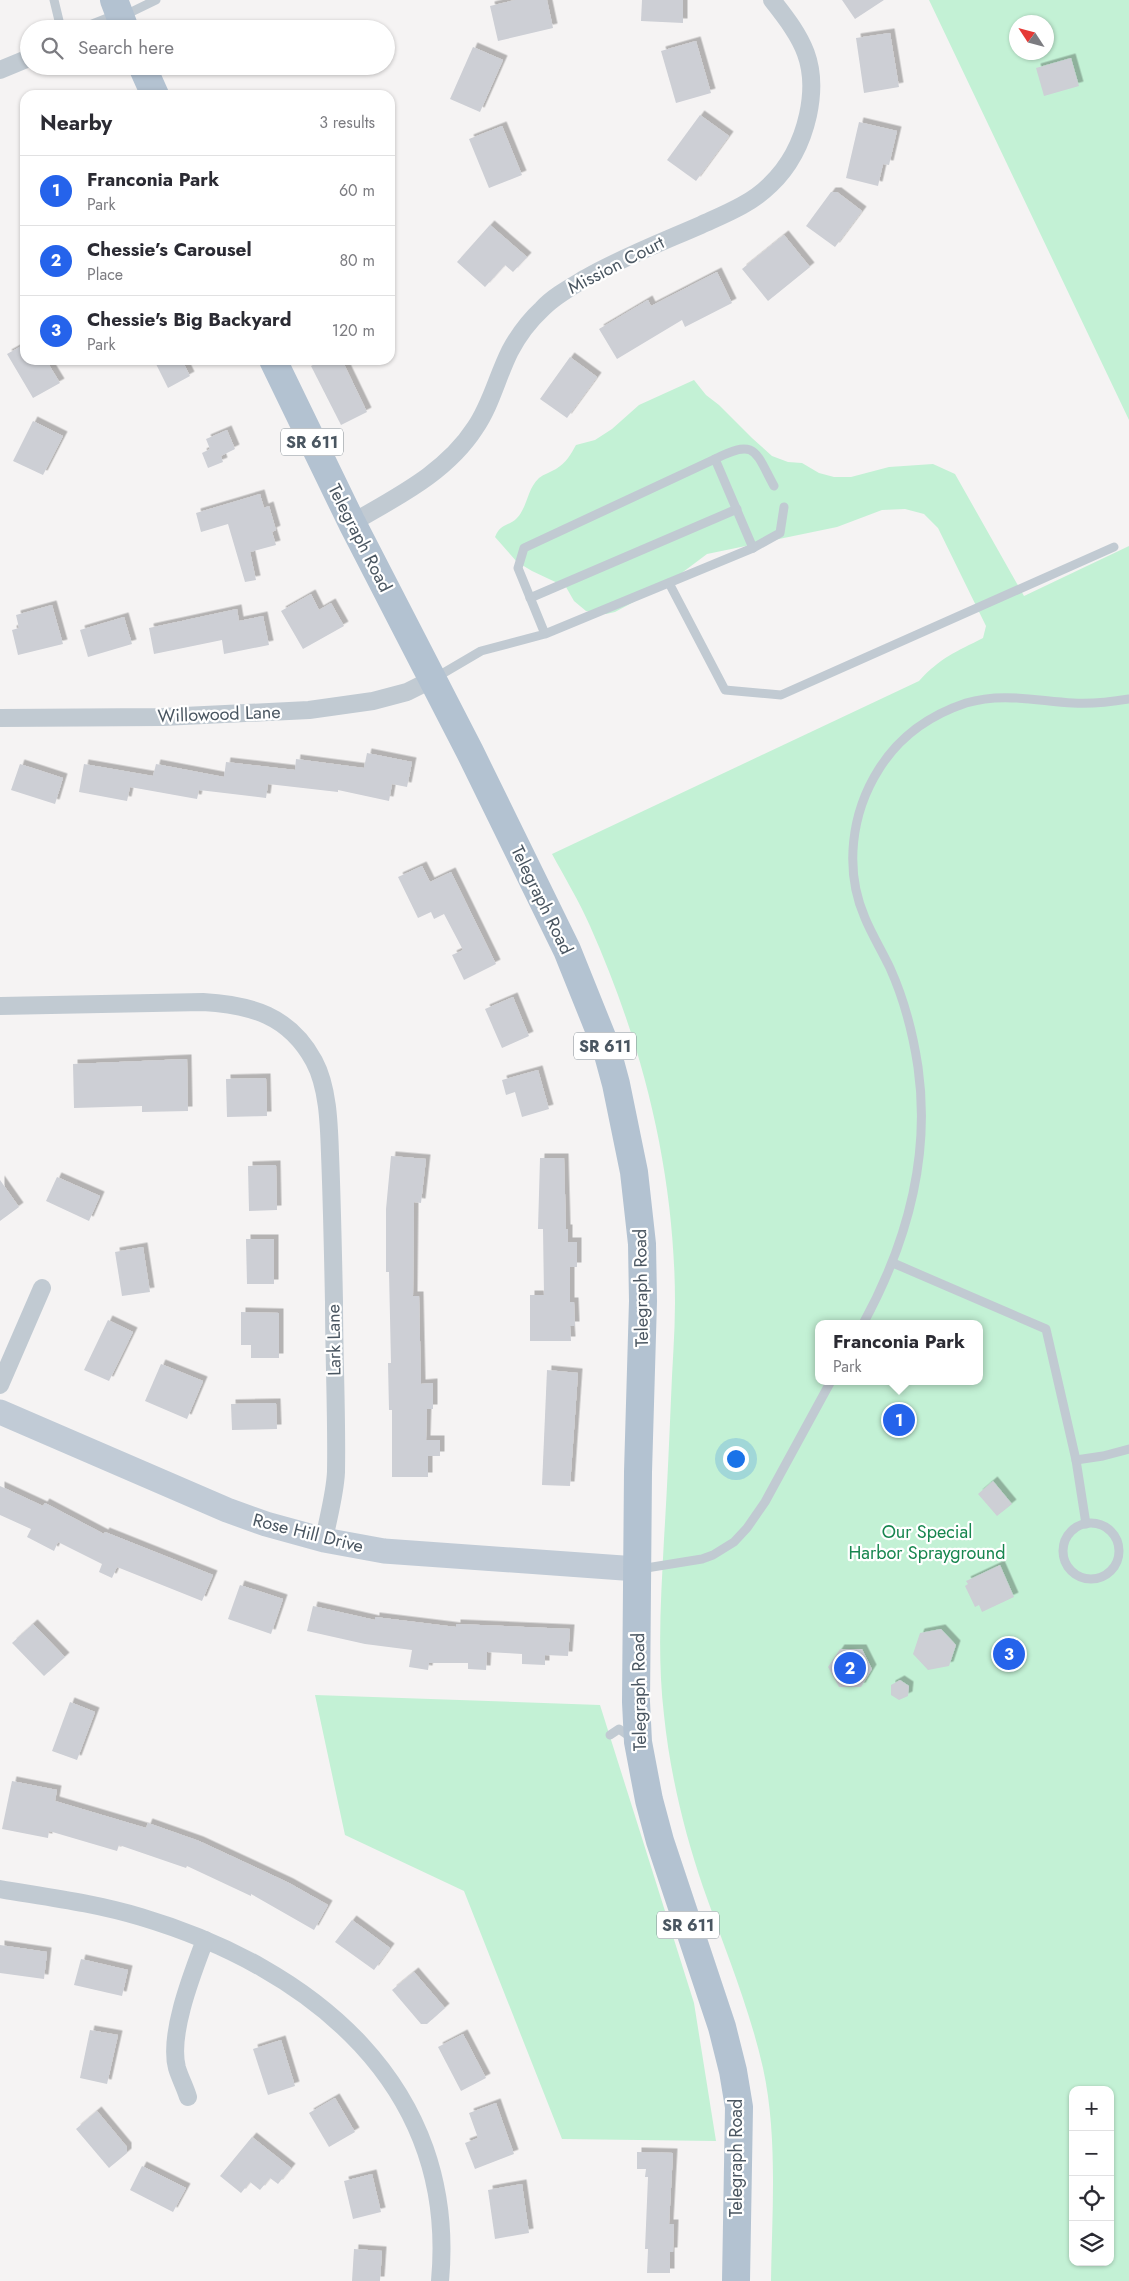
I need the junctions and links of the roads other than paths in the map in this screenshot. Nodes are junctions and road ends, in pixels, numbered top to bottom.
1 (54, 0) edge
2 (156, 0) edge
3 (772, 0) edge
4 (120, 16) edge
5 (59, 20) edge
6 (20, 62) edge
7 (0, 70) edge
8 (146, 75) edge
9 (153, 90) edge
10 (275, 365) edge
11 (715, 459) junction
12 (774, 486) dead end
13 (784, 507) dead end
14 (737, 509) junction
15 (352, 523) junction
16 (1114, 547) dead end
17 (753, 548) junction
18 (669, 583) junction
19 (530, 598) junction
20 (545, 634) junction
21 (433, 679) junction
22 (1129, 699) edge
23 (0, 718) edge
24 (0, 1006) edge
25 (893, 1263) junction
26 (42, 1288) dead end
27 (865, 1320) edge
28 (0, 1385) edge
29 (829, 1385) edge
30 (0, 1412) edge
31 (1129, 1449) edge
32 (1076, 1460) junction
33 (1086, 1524) junction
34 (324, 1540) junction
35 (637, 1569) junction
36 (610, 1735) dead end
37 (638, 1742) junction
38 (0, 1889) edge
39 (205, 1940) junction
40 (188, 2097) dead end
41 (440, 2281) edge
42 (736, 2281) edge

1 - 5 lane
2 - 4 lane
3 - 15 street, Mission Court
6 - 7 street
8 - 9 main road
10 - 15 main road, Telegraph Road / SR 611
11 - 12 lane
11 - 14 lane
11 - 19 lane
13 - 17 lane
14 - 17 lane
14 - 19 lane
15 - 21 main road, Telegraph Road / SR 611
16 - 18 lane
17 - 18 lane
18 - 20 lane
19 - 20 lane
20 - 21 lane
21 - 23 street, Willowood Lane
21 - 35 main road, Telegraph Road / SR 611
22 - 25 lane
24 - 34 street, Lark Lane
25 - 27 lane
25 - 32 lane
26 - 28 street
29 - 35 lane
30 - 34 street, Rose Hill Drive
31 - 32 lane
32 - 33 lane
33 - 33 lane
34 - 35 street, Rose Hill Drive
35 - 37 main road, Telegraph Road / SR 611
36 - 37 lane
37 - 42 main road, Telegraph Road / SR 611
38 - 39 street
39 - 40 street
39 - 41 street

